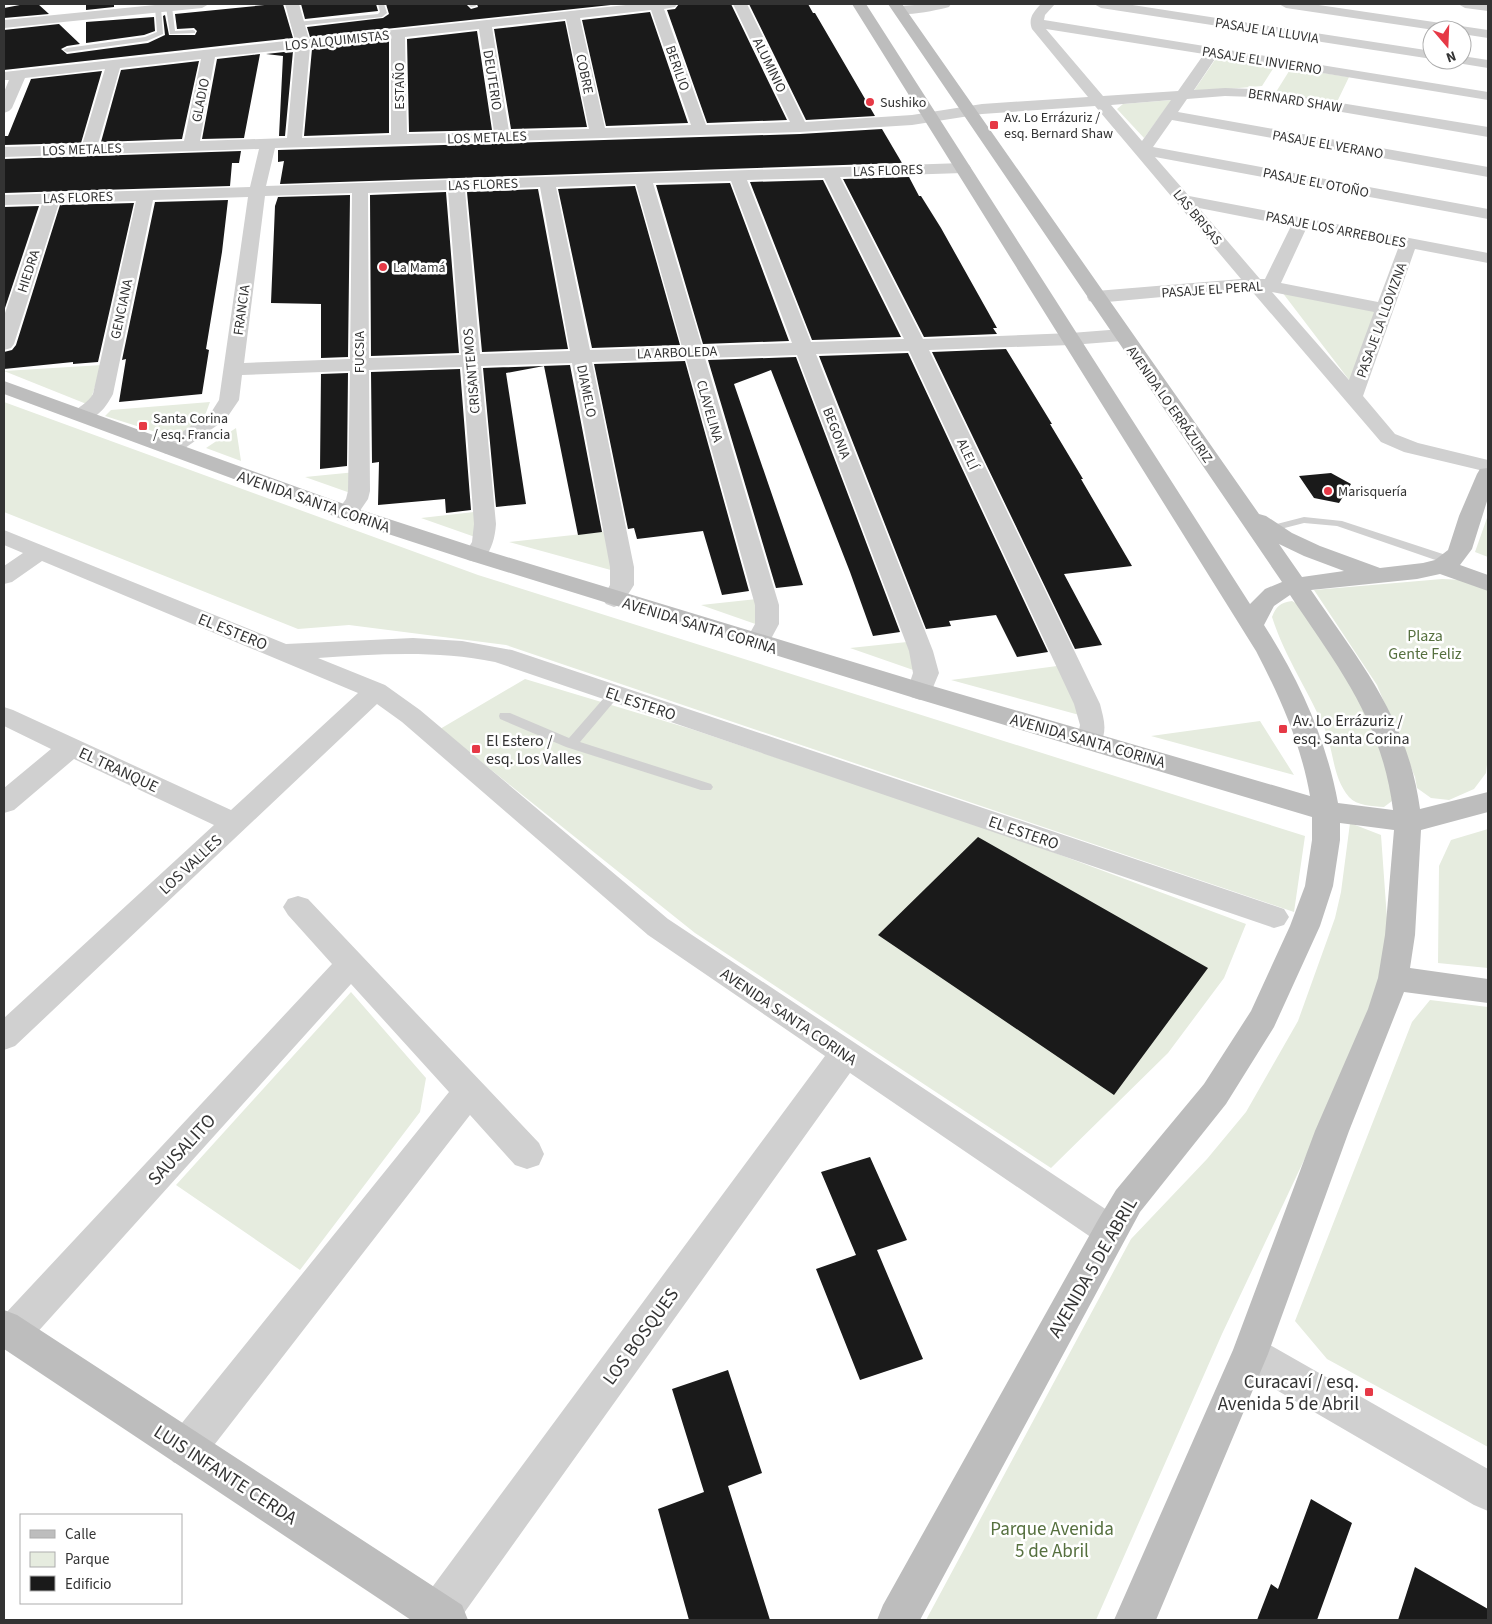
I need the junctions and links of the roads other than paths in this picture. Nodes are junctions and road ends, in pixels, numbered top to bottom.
1 (201, 4) edge
2 (292, 4) edge
3 (380, 4) edge
4 (740, 4) edge
5 (859, 4) edge
6 (944, 4) edge
7 (1048, 4) edge
8 (1101, 4) edge
9 (1286, 4) edge
10 (1465, 4) edge
11 (663, 5) edge
12 (1316, 6) edge
13 (898, 7) edge
14 (1488, 7) edge
15 (164, 8) junction
16 (64, 11) edge
17 (572, 14) junction
18 (1036, 23) junction
19 (1422, 23) edge
20 (4, 24) edge
21 (297, 24) junction
22 (485, 24) junction
23 (192, 32) dead end
24 (1472, 32) edge
25 (398, 33) junction
26 (1299, 34) junction
27 (1488, 34) edge
28 (303, 43) junction
29 (67, 50) dead end
30 (1213, 52) junction
31 (1422, 53) edge
32 (209, 54) junction
33 (1472, 62) edge
34 (1282, 63) junction
35 (114, 64) junction
36 (1488, 64) edge
37 (11, 75) edge
38 (1355, 75) junction
39 (1264, 94) junction
40 (1182, 95) junction
41 (1488, 96) edge
42 (1101, 101) junction
43 (1339, 107) junction
44 (4, 108) edge
45 (969, 111) junction
46 (1168, 115) junction
47 (931, 117) junction
48 (800, 127) junction
49 (700, 130) junction
50 (1488, 132) edge
51 (598, 133) junction
52 (502, 136) junction
53 (399, 140) junction
54 (294, 143) junction
55 (268, 144) junction
56 (191, 146) junction
57 (89, 149) junction
58 (1143, 150) junction
59 (4, 152) edge
60 (962, 168) junction
61 (829, 172) junction
62 (1488, 172) edge
63 (737, 175) junction
64 (643, 178) junction
65 (547, 182) junction
66 (456, 184) junction
67 (360, 188) junction
68 (257, 191) junction
69 (146, 195) junction
70 (52, 198) junction
71 (4, 200) edge
72 (1183, 200) junction
73 (1488, 214) edge
74 (1301, 222) junction
75 (1409, 243) junction
76 (1488, 258) edge
77 (1263, 284) junction
78 (1096, 297) junction
79 (1385, 308) junction
80 (1122, 335) junction
81 (1071, 339) junction
82 (4, 344) edge
83 (916, 344) junction
84 (804, 348) junction
85 (693, 351) junction
86 (580, 356) junction
87 (470, 361) junction
88 (359, 364) junction
89 (233, 369) junction
90 (4, 387) edge
91 (1352, 398) junction
92 (82, 415) junction
93 (1377, 426) junction
94 (171, 449) junction
95 (1488, 452) edge
96 (1488, 466) edge
97 (1488, 474) edge
98 (1246, 512) junction
99 (347, 514) junction
100 (1269, 529) junction
101 (4, 536) edge
102 (40, 552) junction
103 (476, 555) junction
104 (1450, 559) junction
105 (1488, 565) edge
106 (1384, 575) junction
107 (4, 577) edge
108 (1488, 584) edge
109 (1296, 586) junction
110 (614, 599) junction
111 (1252, 625) junction
112 (758, 642) junction
113 (284, 652) junction
114 (376, 690) junction
115 (920, 691) junction
116 (614, 694) junction
117 (4, 716) edge
118 (505, 716) dead end
119 (1090, 740) junction
120 (571, 744) junction
121 (71, 747) junction
122 (706, 787) dead end
123 (1485, 799) edge
124 (4, 802) edge
125 (1326, 811) junction
126 (1408, 822) junction
127 (234, 823) junction
128 (298, 907) dead end
129 (1274, 917) dead end
130 (351, 964) junction
131 (1393, 978) junction
132 (1488, 991) edge
133 (4, 1037) edge
134 (846, 1053) junction
135 (469, 1092) junction
136 (527, 1154) dead end
137 (1110, 1230) junction
138 (8, 1330) edge
139 (1250, 1354) junction
140 (187, 1448) junction
141 (1488, 1491) edge
142 (440, 1618) edge
143 (898, 1620) edge
144 (1135, 1620) edge

1 - 15 street
2 - 21 street
3 - 21 lane
4 - 48 street, ALUMINIO
5 - 47 main road
6 - 13 street
7 - 18 street
8 - 26 street, PASAJE LA LLUVIA
9 - 12 street
10 - 14 street
11 - 17 street, LOS ALQUIMISTAS
11 - 49 street, BERILIO
12 - 19 street
12 - 26 street
13 - 45 main road, AVENIDA LO ERRÁZURIZ
15 - 16 street
15 - 23 lane
15 - 29 lane
16 - 20 street
17 - 22 street, LOS ALQUIMISTAS
17 - 51 street, COBRE
18 - 30 street, PASAJE EL INVIERNO
18 - 42 street, LAS BRISAS
21 - 28 street
22 - 25 street, LOS ALQUIMISTAS
22 - 52 street, DEUTERIO
24 - 27 street
25 - 28 street, LOS ALQUIMISTAS
25 - 53 street, ESTAÑO
26 - 31 street, PASAJE LA LLUVIA
26 - 34 street
28 - 32 street, LOS ALQUIMISTAS
28 - 54 street
30 - 34 street, PASAJE EL INVIERNO
30 - 40 street
32 - 35 street, LOS ALQUIMISTAS
32 - 56 street, GLADIO
33 - 36 street
34 - 38 street, PASAJE EL INVIERNO
34 - 39 street
35 - 37 street, LOS ALQUIMISTAS
35 - 57 street
37 - 44 street
38 - 41 street, PASAJE EL INVIERNO
38 - 43 street
39 - 40 street, BERNARD SHAW
39 - 43 street, BERNARD SHAW
40 - 42 street, BERNARD SHAW
40 - 46 street
42 - 45 street
42 - 58 street, LAS BRISAS
43 - 50 street, BERNARD SHAW
45 - 47 street, LOS METALES
45 - 78 main road, AVENIDA LO ERRÁZURIZ
46 - 58 street
46 - 62 street, PASAJE EL VERANO
47 - 48 street, LOS METALES
47 - 60 main road
48 - 49 street, LOS METALES
49 - 51 street, LOS METALES
51 - 52 street, LOS METALES
52 - 53 street, LOS METALES
53 - 54 street, LOS METALES
54 - 55 street, LOS METALES
55 - 56 street, LOS METALES
55 - 68 street, FRANCIA
56 - 57 street, LOS METALES
57 - 59 street, LOS METALES
58 - 72 street, LAS BRISAS
58 - 73 street, PASAJE EL OTOÑO
60 - 61 street, LAS FLORES
60 - 81 main road
61 - 63 street, LAS FLORES
61 - 83 street, ALELÍ
63 - 64 street, LAS FLORES
63 - 84 street, BEGONIA
64 - 65 street, LAS FLORES
64 - 85 street, CLAVELINA
65 - 66 street, LAS FLORES
65 - 86 street, DIAMELO
66 - 67 street, LAS FLORES
66 - 87 street, CRISANTEMOS
67 - 68 street, LAS FLORES
67 - 88 street, FUCSIA
68 - 69 street, LAS FLORES
68 - 89 street, FRANCIA
69 - 70 street, LAS FLORES
69 - 92 street, GENCIANA
70 - 71 street, LAS FLORES
70 - 82 street, HIEDRA
72 - 74 street, PASAJE LOS ARREBOLES
72 - 77 street, LAS BRISAS
74 - 75 street, PASAJE LOS ARREBOLES
74 - 77 street
75 - 76 street, PASAJE LOS ARREBOLES
75 - 79 street, PASAJE LA LLOVIZNA
77 - 78 street, PASAJE EL PERAL
77 - 79 street, PASAJE EL PERAL
77 - 91 street, LAS BRISAS
78 - 80 main road, AVENIDA LO ERRÁZURIZ
79 - 91 street, PASAJE LA LLOVIZNA
80 - 81 street, LA ARBOLEDA
80 - 98 main road, AVENIDA LO ERRÁZURIZ
81 - 83 street, LA ARBOLEDA
81 - 111 main road
83 - 84 street, LA ARBOLEDA
83 - 119 street, ALELÍ
84 - 85 street, LA ARBOLEDA
84 - 115 street, BEGONIA
85 - 86 street, LA ARBOLEDA
85 - 112 street, CLAVELINA
86 - 87 street, LA ARBOLEDA
86 - 110 street, DIAMELO
87 - 88 street, LA ARBOLEDA
87 - 103 street, CRISANTEMOS
88 - 89 street, LA ARBOLEDA
88 - 99 street, FUCSIA
89 - 94 street, FRANCIA
90 - 92 main road, AVENIDA SANTA CORINA
91 - 93 street, LAS BRISAS
92 - 94 main road, AVENIDA SANTA CORINA
93 - 95 street
93 - 96 street, LAS BRISAS
94 - 99 main road, AVENIDA SANTA CORINA
97 - 104 main road
98 - 100 main road
98 - 109 main road, AVENIDA LO ERRÁZURIZ
99 - 103 main road, AVENIDA SANTA CORINA
100 - 104 lane
100 - 106 main road
101 - 102 street, EL ESTERO
102 - 107 street
102 - 113 street, EL ESTERO
103 - 110 main road, AVENIDA SANTA CORINA
104 - 105 main road
104 - 106 main road
104 - 108 main road
106 - 109 main road
109 - 111 main road
109 - 126 main road, AVENIDA LO ERRÁZURIZ
110 - 112 main road, AVENIDA SANTA CORINA
111 - 125 main road
112 - 115 main road, AVENIDA SANTA CORINA
113 - 114 street, AVENIDA SANTA CORINA
113 - 116 street, EL ESTERO
114 - 127 street, LOS VALLES
114 - 134 street, AVENIDA SANTA CORINA
115 - 119 main road, AVENIDA SANTA CORINA
116 - 120 lane
116 - 129 street, EL ESTERO
117 - 121 street, EL TRANQUE
118 - 120 lane
119 - 125 main road, AVENIDA SANTA CORINA
120 - 122 lane
121 - 124 street
121 - 127 street, EL TRANQUE
123 - 126 main road, AVENIDA SANTA CORINA
125 - 126 main road, AVENIDA SANTA CORINA
125 - 137 main road, AVENIDA 5 DE ABRIL
126 - 131 main road
127 - 133 street, LOS VALLES
128 - 130 street
130 - 135 street
130 - 138 street, SAUSALITO
131 - 132 main road
131 - 139 main road
134 - 137 street, AVENIDA SANTA CORINA
134 - 142 street, LOS BOSQUES
135 - 136 street
135 - 140 street
137 - 143 main road, AVENIDA 5 DE ABRIL
138 - 140 main road, LUIS INFANTE CERDA
139 - 141 street
139 - 144 main road
140 - 142 main road, LUIS INFANTE CERDA

